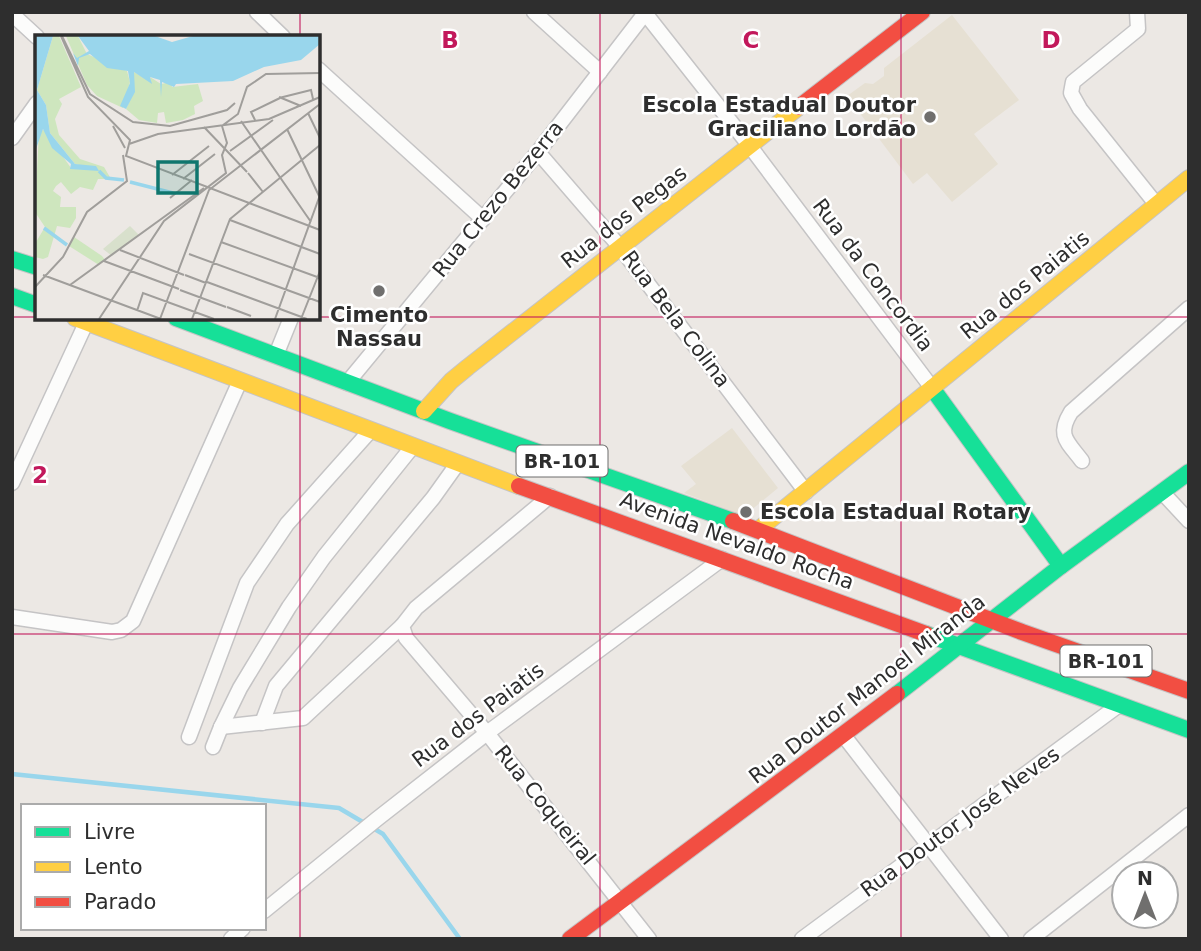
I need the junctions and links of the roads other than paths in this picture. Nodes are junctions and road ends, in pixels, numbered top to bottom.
1 (257, 12) edge
2 (534, 12) edge
3 (922, 12) edge
4 (1137, 12) edge
5 (646, 13) edge
6 (12, 14) edge
7 (35, 35) edge
8 (281, 35) edge
9 (320, 71) edge
10 (600, 72) junction
11 (35, 106) edge
12 (12, 138) edge
13 (749, 145) junction
14 (538, 152) junction
15 (1189, 178) edge
16 (1156, 204) junction
17 (483, 219) junction
18 (620, 247) junction
19 (12, 259) edge
20 (35, 266) edge
21 (12, 296) edge
22 (35, 304) edge
23 (1189, 308) edge
24 (181, 320) edge
25 (290, 320) edge
26 (80, 321) edge
27 (276, 355) junction
28 (347, 383) junction
29 (244, 384) junction
30 (932, 388) junction
31 (414, 420) junction
32 (370, 431) junction
33 (414, 446) junction
34 (1082, 461) dead end
35 (458, 463) junction
36 (1189, 472) edge
37 (12, 483) edge
38 (806, 492) junction
39 (1162, 492) junction
40 (550, 496) junction
41 (1189, 521) edge
42 (758, 530) junction
43 (722, 559) junction
44 (1061, 566) junction
45 (12, 617) edge
46 (992, 620) junction
47 (402, 626) junction
48 (961, 645) junction
49 (1189, 691) edge
50 (1119, 705) junction
51 (262, 723) junction
52 (221, 727) junction
53 (1189, 730) edge
54 (487, 733) junction
55 (844, 736) junction
56 (189, 737) dead end
57 (213, 747) dead end
58 (1189, 815) edge
59 (928, 846) junction
60 (621, 901) junction
61 (266, 909) edge
62 (570, 939) edge
63 (649, 939) edge
64 (802, 939) edge
65 (1000, 939) edge
66 (1031, 939) edge

1 - 8 street
2 - 10 street
3 - 13 main road, Rua dos Pegas
4 - 16 street
5 - 10 street, Rua Crezo Bezerra
5 - 13 street, Rua da Concordia
6 - 7 street
9 - 17 street
10 - 14 street, Rua Crezo Bezerra
11 - 12 street
13 - 18 main road, Rua dos Pegas
13 - 30 street, Rua da Concordia
14 - 17 street, Rua Crezo Bezerra
14 - 18 street, Rua Bela Colina
15 - 16 main road, Rua dos Paiatis
16 - 30 main road, Rua dos Paiatis
17 - 28 street, Rua Crezo Bezerra
18 - 31 main road, Rua dos Pegas
18 - 38 street, Rua Bela Colina
19 - 20 main road
21 - 22 main road
23 - 34 street
24 - 27 main road, Avenida Nevaldo Rocha / BR-101
25 - 27 street
26 - 29 main road, Avenida Nevaldo Rocha / BR-101
26 - 37 street
27 - 28 main road, Avenida Nevaldo Rocha / BR-101
28 - 31 main road, Avenida Nevaldo Rocha / BR-101
29 - 31 main road
29 - 32 main road, Avenida Nevaldo Rocha / BR-101
29 - 45 street
30 - 38 main road, Rua dos Paiatis
30 - 44 main road, Rua da Concordia
31 - 42 main road, Avenida Nevaldo Rocha / BR-101
32 - 33 main road, Avenida Nevaldo Rocha / BR-101
32 - 56 street
33 - 35 main road, Avenida Nevaldo Rocha / BR-101
33 - 52 street
35 - 40 main road, Avenida Nevaldo Rocha / BR-101
35 - 51 street
36 - 39 main road, Rua Doutor Manoel Miranda
38 - 42 main road, Rua dos Paiatis
39 - 41 street
39 - 44 main road, Rua Doutor Manoel Miranda
40 - 43 main road, Avenida Nevaldo Rocha / BR-101
40 - 47 street
42 - 46 main road, Avenida Nevaldo Rocha / BR-101
43 - 48 main road, Avenida Nevaldo Rocha / BR-101
43 - 54 street, Rua dos Paiatis
44 - 46 main road, Rua Doutor Manoel Miranda
46 - 48 main road, Rua Doutor Manoel Miranda
46 - 49 main road, Avenida Nevaldo Rocha / BR-101
47 - 51 street
47 - 54 street, Rua Coqueiral
48 - 50 main road, Avenida Nevaldo Rocha / BR-101
48 - 55 main road, Rua Doutor Manoel Miranda
50 - 53 main road, Avenida Nevaldo Rocha / BR-101
50 - 59 street, Rua Doutor José Neves
51 - 52 street
52 - 57 street
54 - 60 street, Rua Coqueiral
54 - 61 street, Rua dos Paiatis
55 - 59 street
55 - 60 main road, Rua Doutor Manoel Miranda
58 - 66 street
59 - 64 street, Rua Doutor José Neves
59 - 65 street
60 - 62 main road, Rua Doutor Manoel Miranda
60 - 63 street, Rua Coqueiral

